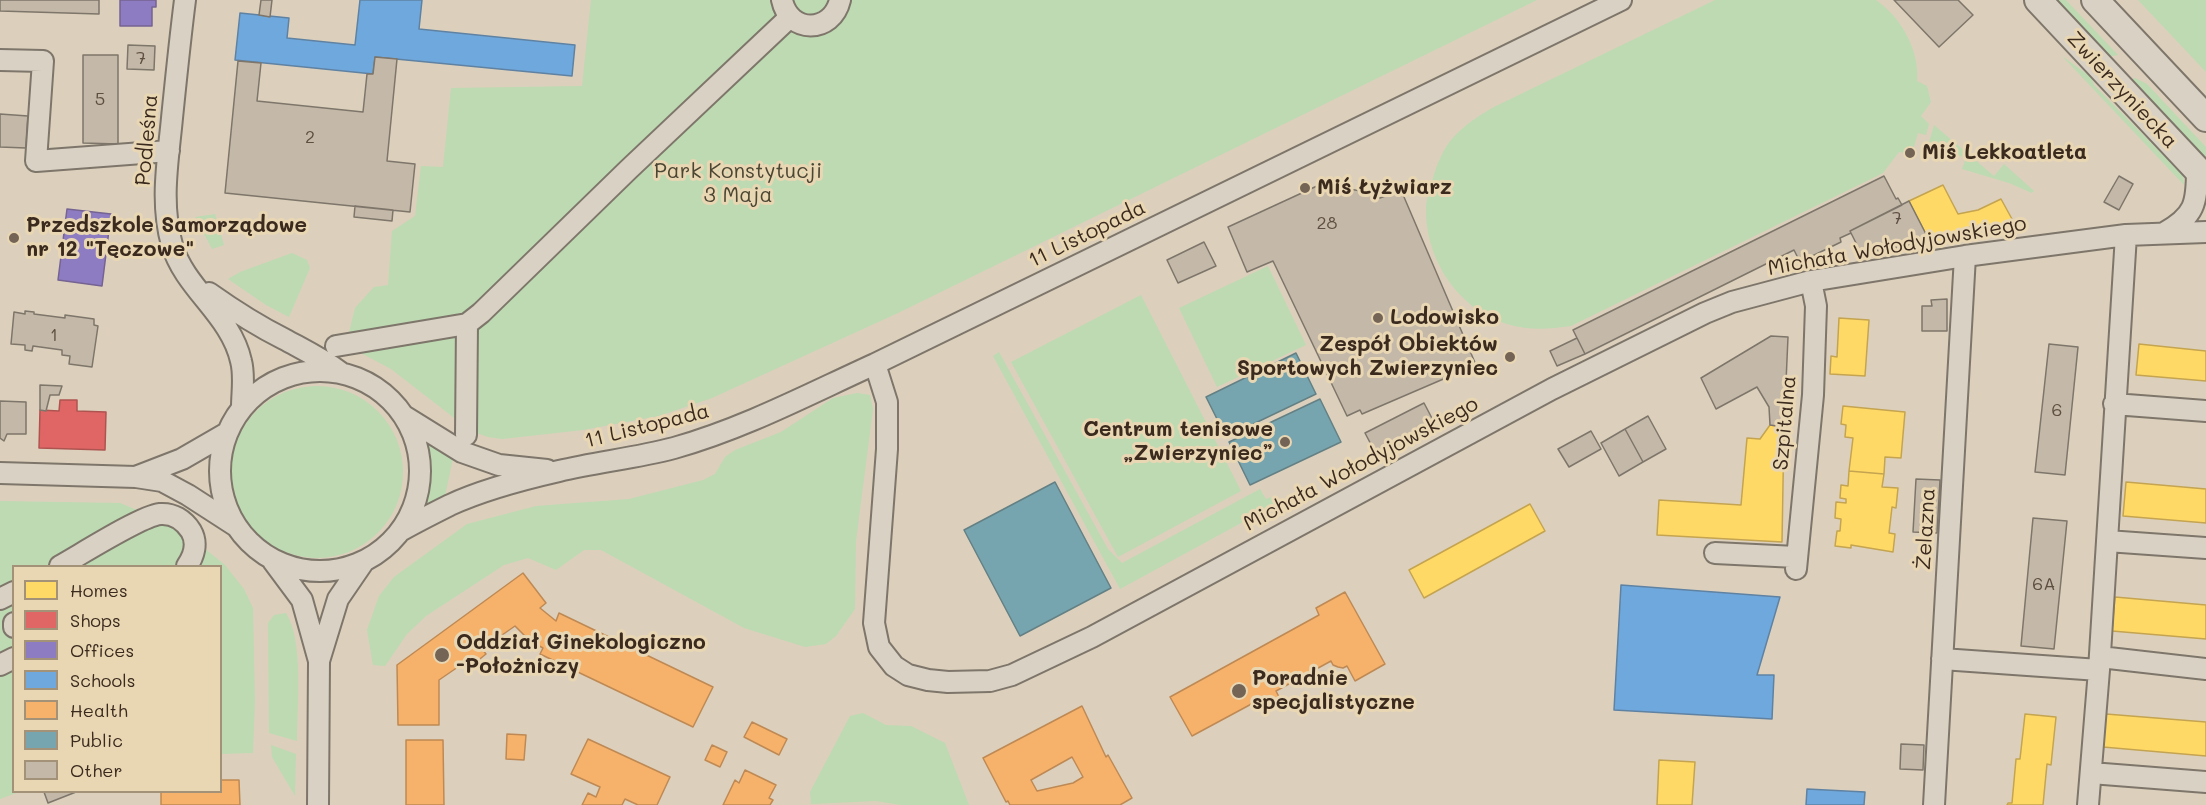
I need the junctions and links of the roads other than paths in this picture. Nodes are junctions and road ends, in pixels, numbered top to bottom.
1 (184, 0) edge
2 (840, 0) edge
3 (1622, 0) edge
4 (2038, 0) edge
5 (2095, 0) edge
6 (786, 8) edge
7 (0, 60) edge
8 (2157, 65) junction
9 (2121, 90) junction
10 (2206, 118) edge
11 (169, 151) junction
12 (2201, 174) edge
13 (2206, 232) edge
14 (2162, 234) junction
15 (2126, 235) junction
16 (1965, 256) junction
17 (190, 279) junction
18 (1811, 281) junction
19 (467, 324) junction
20 (336, 346) dead end
21 (875, 364) junction
22 (340, 372) junction
23 (2114, 404) junction
24 (242, 407) junction
25 (2206, 411) edge
26 (404, 416) junction
27 (227, 433) junction
28 (466, 435) dead end
29 (559, 471) junction
30 (0, 472) edge
31 (136, 477) junction
32 (236, 526) junction
33 (402, 530) junction
34 (2106, 541) junction
35 (2206, 548) edge
36 (1715, 553) dead end
37 (271, 559) junction
38 (364, 561) junction
39 (64, 565) edge
40 (188, 565) edge
41 (1942, 659) junction
42 (319, 661) junction
43 (2099, 664) junction
44 (2206, 669) edge
45 (2091, 773) junction
46 (2206, 782) edge
47 (318, 805) edge
48 (1934, 805) edge
49 (2088, 805) edge

1 - 11 street, Podleśna
2 - 6 street
3 - 21 street, 11 Listopada
4 - 9 main road, Zwierzyniecka
5 - 8 main road, Zwierzyniecka
6 - 19 street
7 - 11 street
8 - 9 main road
8 - 10 main road, Zwierzyniecka
9 - 12 main road, Zwierzyniecka
11 - 17 street, Podleśna
12 - 14 street
13 - 14 street, Michała Wołodyjowskiego
14 - 15 street, Michała Wołodyjowskiego
15 - 16 street, Michała Wołodyjowskiego
15 - 23 street
16 - 18 street, Michała Wołodyjowskiego
16 - 41 street, Żelazna
17 - 22 street, Podleśna
17 - 24 street, Podleśna
18 - 21 street, Michała Wołodyjowskiego
18 - 36 street, Szpitalna
19 - 20 street
19 - 28 street
21 - 29 street, 11 Listopada
22 - 24 street
22 - 26 street
23 - 25 street
23 - 34 street
24 - 27 street
26 - 29 street, 11 Listopada
26 - 33 street
27 - 31 street
27 - 32 street
29 - 33 street, 11 Listopada
30 - 31 street
31 - 32 street
32 - 37 street
33 - 38 street
34 - 35 street
34 - 43 street
37 - 38 street
37 - 42 street
38 - 42 street
39 - 40 street
41 - 43 street
41 - 48 street, Żelazna
42 - 47 street
43 - 44 street
43 - 45 street
45 - 46 street
45 - 49 street

